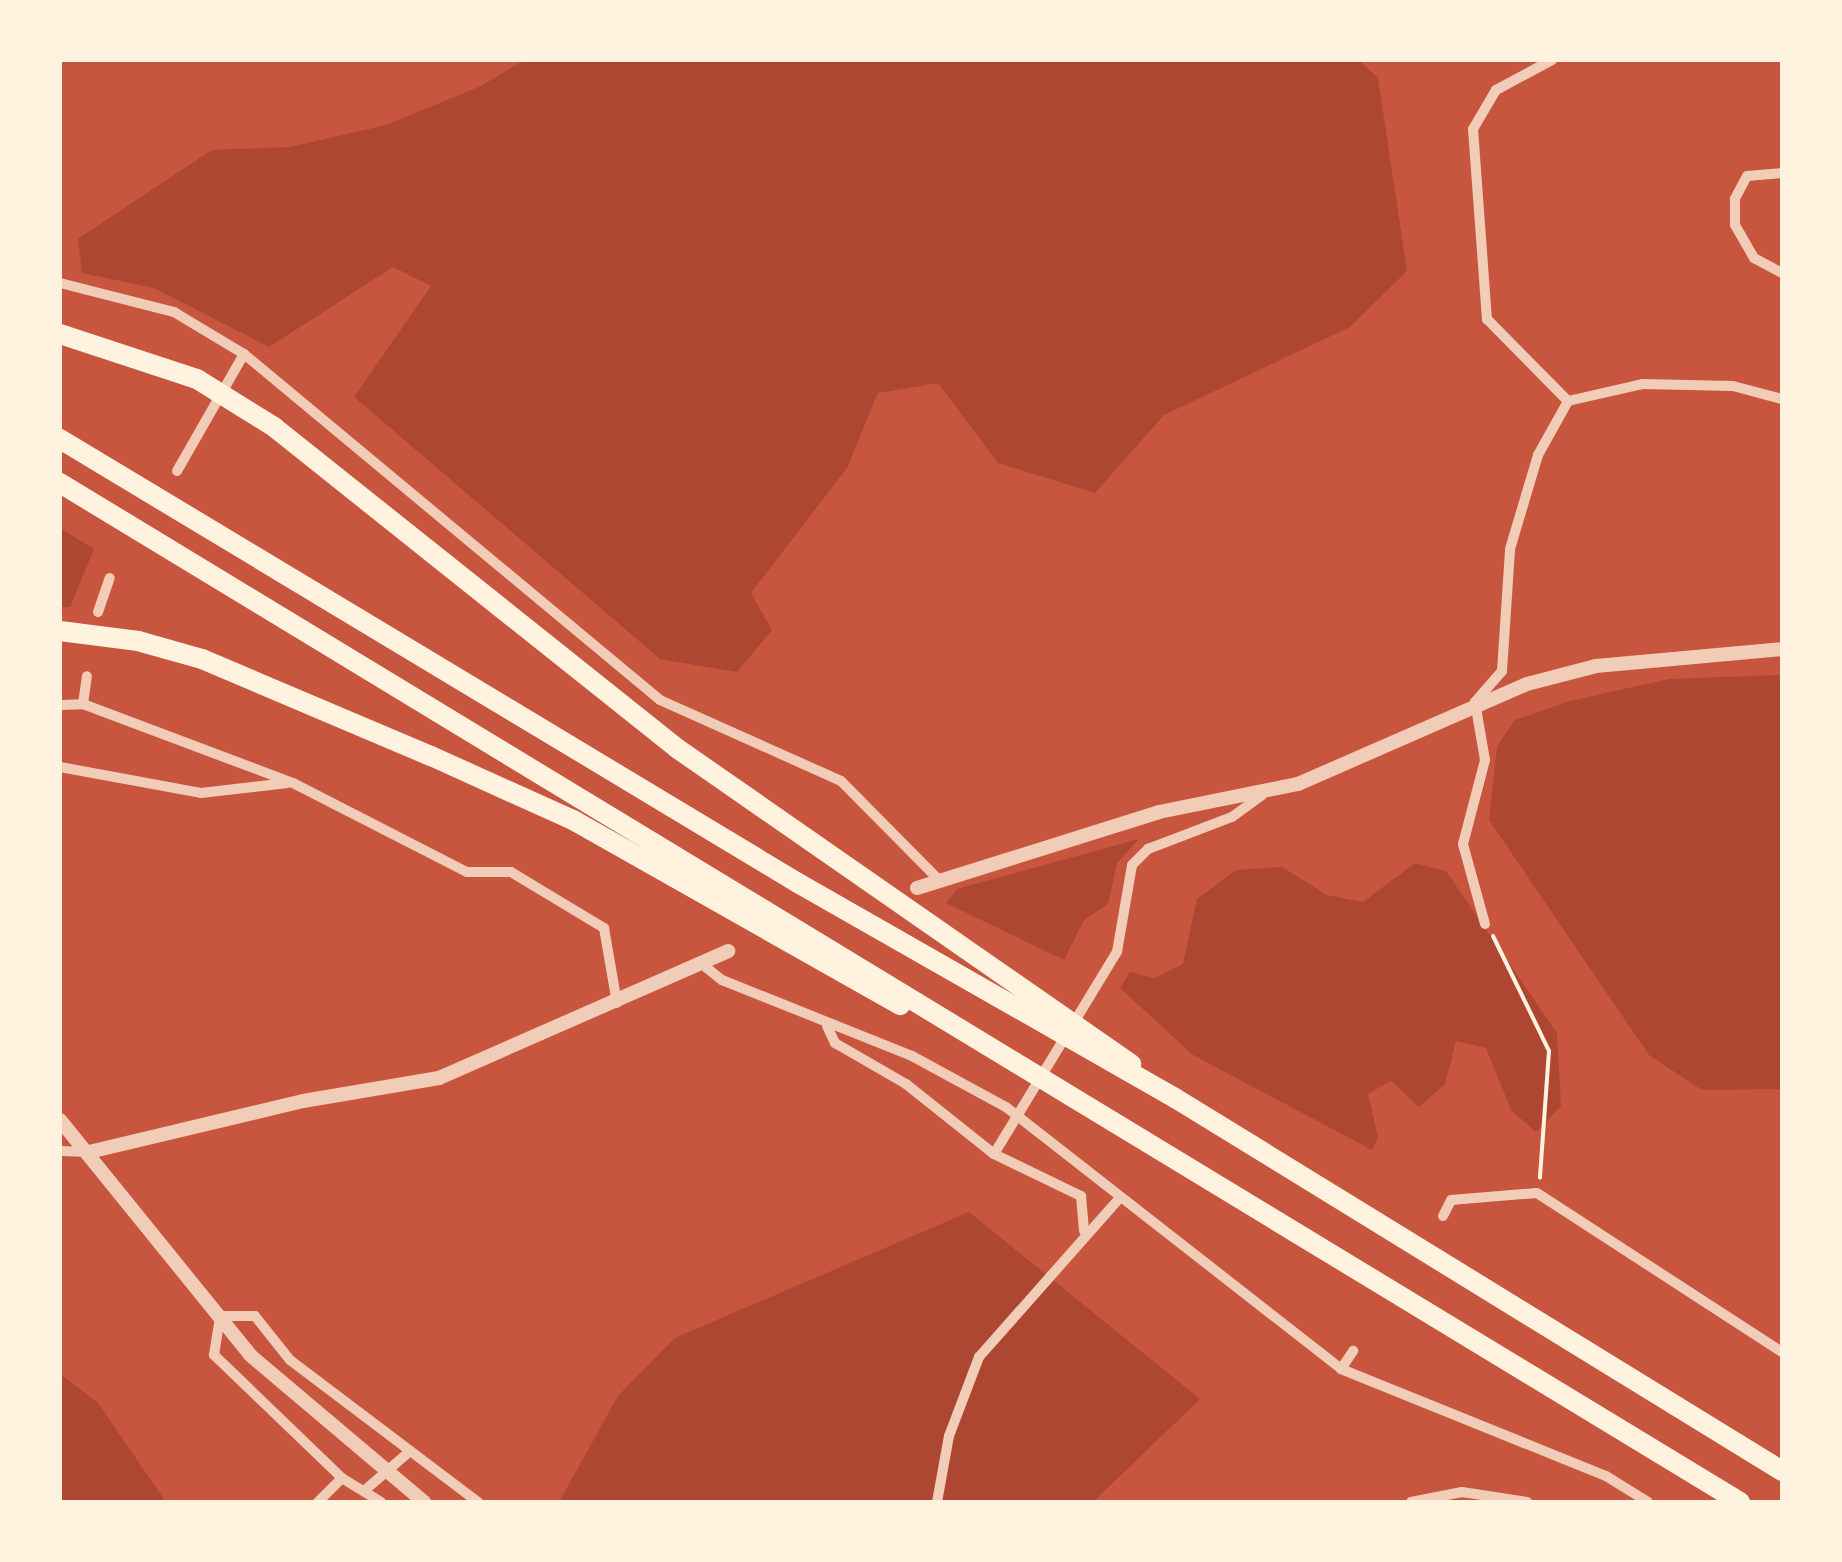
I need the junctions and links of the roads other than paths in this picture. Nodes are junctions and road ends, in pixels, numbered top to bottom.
1 (1552, 60) edge
2 (1782, 173) edge
3 (1782, 273) edge
4 (60, 283) edge
5 (60, 334) edge
6 (244, 354) junction
7 (1782, 399) edge
8 (1568, 400) junction
9 (60, 438) edge
10 (177, 471) dead end
11 (60, 483) edge
12 (110, 578) dead end
13 (98, 612) dead end
14 (60, 630) edge
15 (1782, 649) edge
16 (87, 676) dead end
17 (1475, 702) junction
18 (83, 704) junction
19 (60, 705) edge
20 (60, 767) edge
21 (293, 783) junction
22 (1262, 794) junction
23 (939, 880) junction
24 (917, 888) dead end
25 (1485, 924) road end
26 (728, 952) dead end
27 (702, 964) junction
28 (616, 1003) junction
29 (827, 1026) junction
30 (1175, 1098) junction
31 (60, 1120) edge
32 (997, 1150) junction
33 (60, 1151) edge
34 (89, 1152) junction
35 (1118, 1200) junction
36 (1443, 1216) dead end
37 (1084, 1231) junction
38 (220, 1316) junction
39 (1462, 1337) junction
40 (1353, 1351) dead end
41 (1782, 1352) edge
42 (1341, 1370) junction
43 (406, 1454) junction
44 (1782, 1471) edge
45 (342, 1478) junction
46 (367, 1488) junction
47 (318, 1502) edge
48 (381, 1502) edge
49 (424, 1502) edge
50 (478, 1502) edge
51 (937, 1502) edge
52 (1411, 1502) edge
53 (1527, 1502) edge
54 (1648, 1502) edge
55 (1740, 1502) edge

1 - 8 street
2 - 3 street
4 - 6 street
5 - 30 highway
6 - 10 street
6 - 23 street
7 - 8 street
8 - 17 street
9 - 30 highway
11 - 39 highway
12 - 13 street
14 - 39 highway
15 - 17 street
16 - 18 street
17 - 22 street
17 - 25 street
18 - 19 street
18 - 21 street
20 - 21 street
21 - 28 street
22 - 23 street
22 - 32 street
23 - 24 street
26 - 27 street
27 - 28 street
27 - 29 street
28 - 34 street
29 - 32 street
29 - 35 street
30 - 44 highway
31 - 34 street
32 - 37 street
33 - 34 street
34 - 38 street
35 - 37 street
35 - 42 street
36 - 41 street
37 - 51 street
38 - 43 street
38 - 45 street
38 - 49 street
39 - 55 highway
40 - 42 street
42 - 54 street
43 - 46 street
43 - 50 street
45 - 46 street
45 - 47 street
46 - 48 street
52 - 53 street

